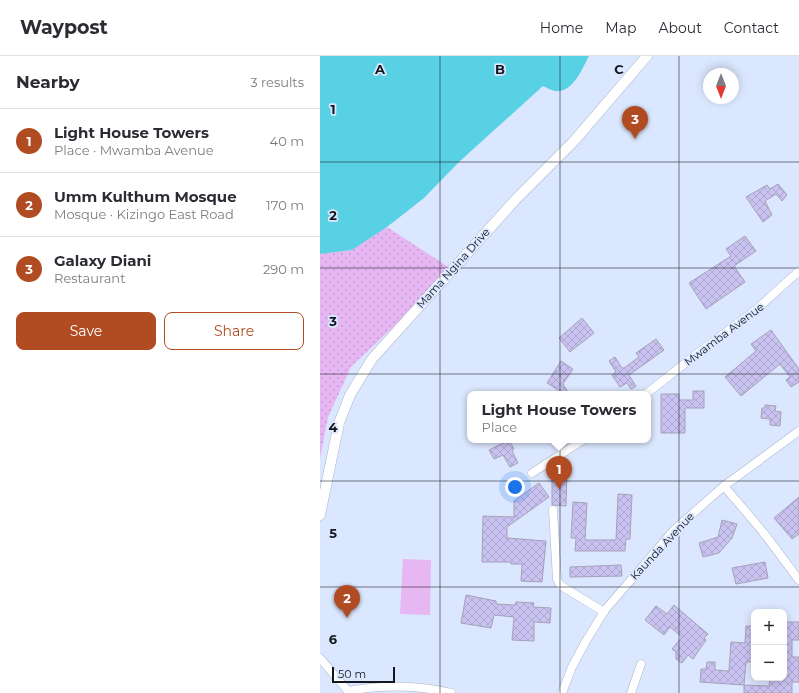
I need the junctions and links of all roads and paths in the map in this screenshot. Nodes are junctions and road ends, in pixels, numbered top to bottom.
1 (647, 56) edge
2 (799, 271) edge
3 (650, 391) edge
4 (799, 431) edge
5 (578, 443) edge
6 (532, 473) dead end
7 (724, 486) junction
8 (553, 510) dead end
9 (320, 515) edge
10 (799, 580) edge
11 (604, 612) junction
12 (320, 658) edge
13 (641, 664) dead end
14 (348, 692) edge
15 (451, 693) edge
16 (562, 693) edge
17 (631, 693) edge

1 - 9 street, Mama Ngina Drive
2 - 3 street, Mwamba Avenue
4 - 7 street, Kaunda Avenue
5 - 6 street
7 - 10 street
7 - 11 street, Kaunda Avenue
8 - 11 street
11 - 16 street, Kaunda Avenue
12 - 14 street
13 - 17 street
14 - 15 street

